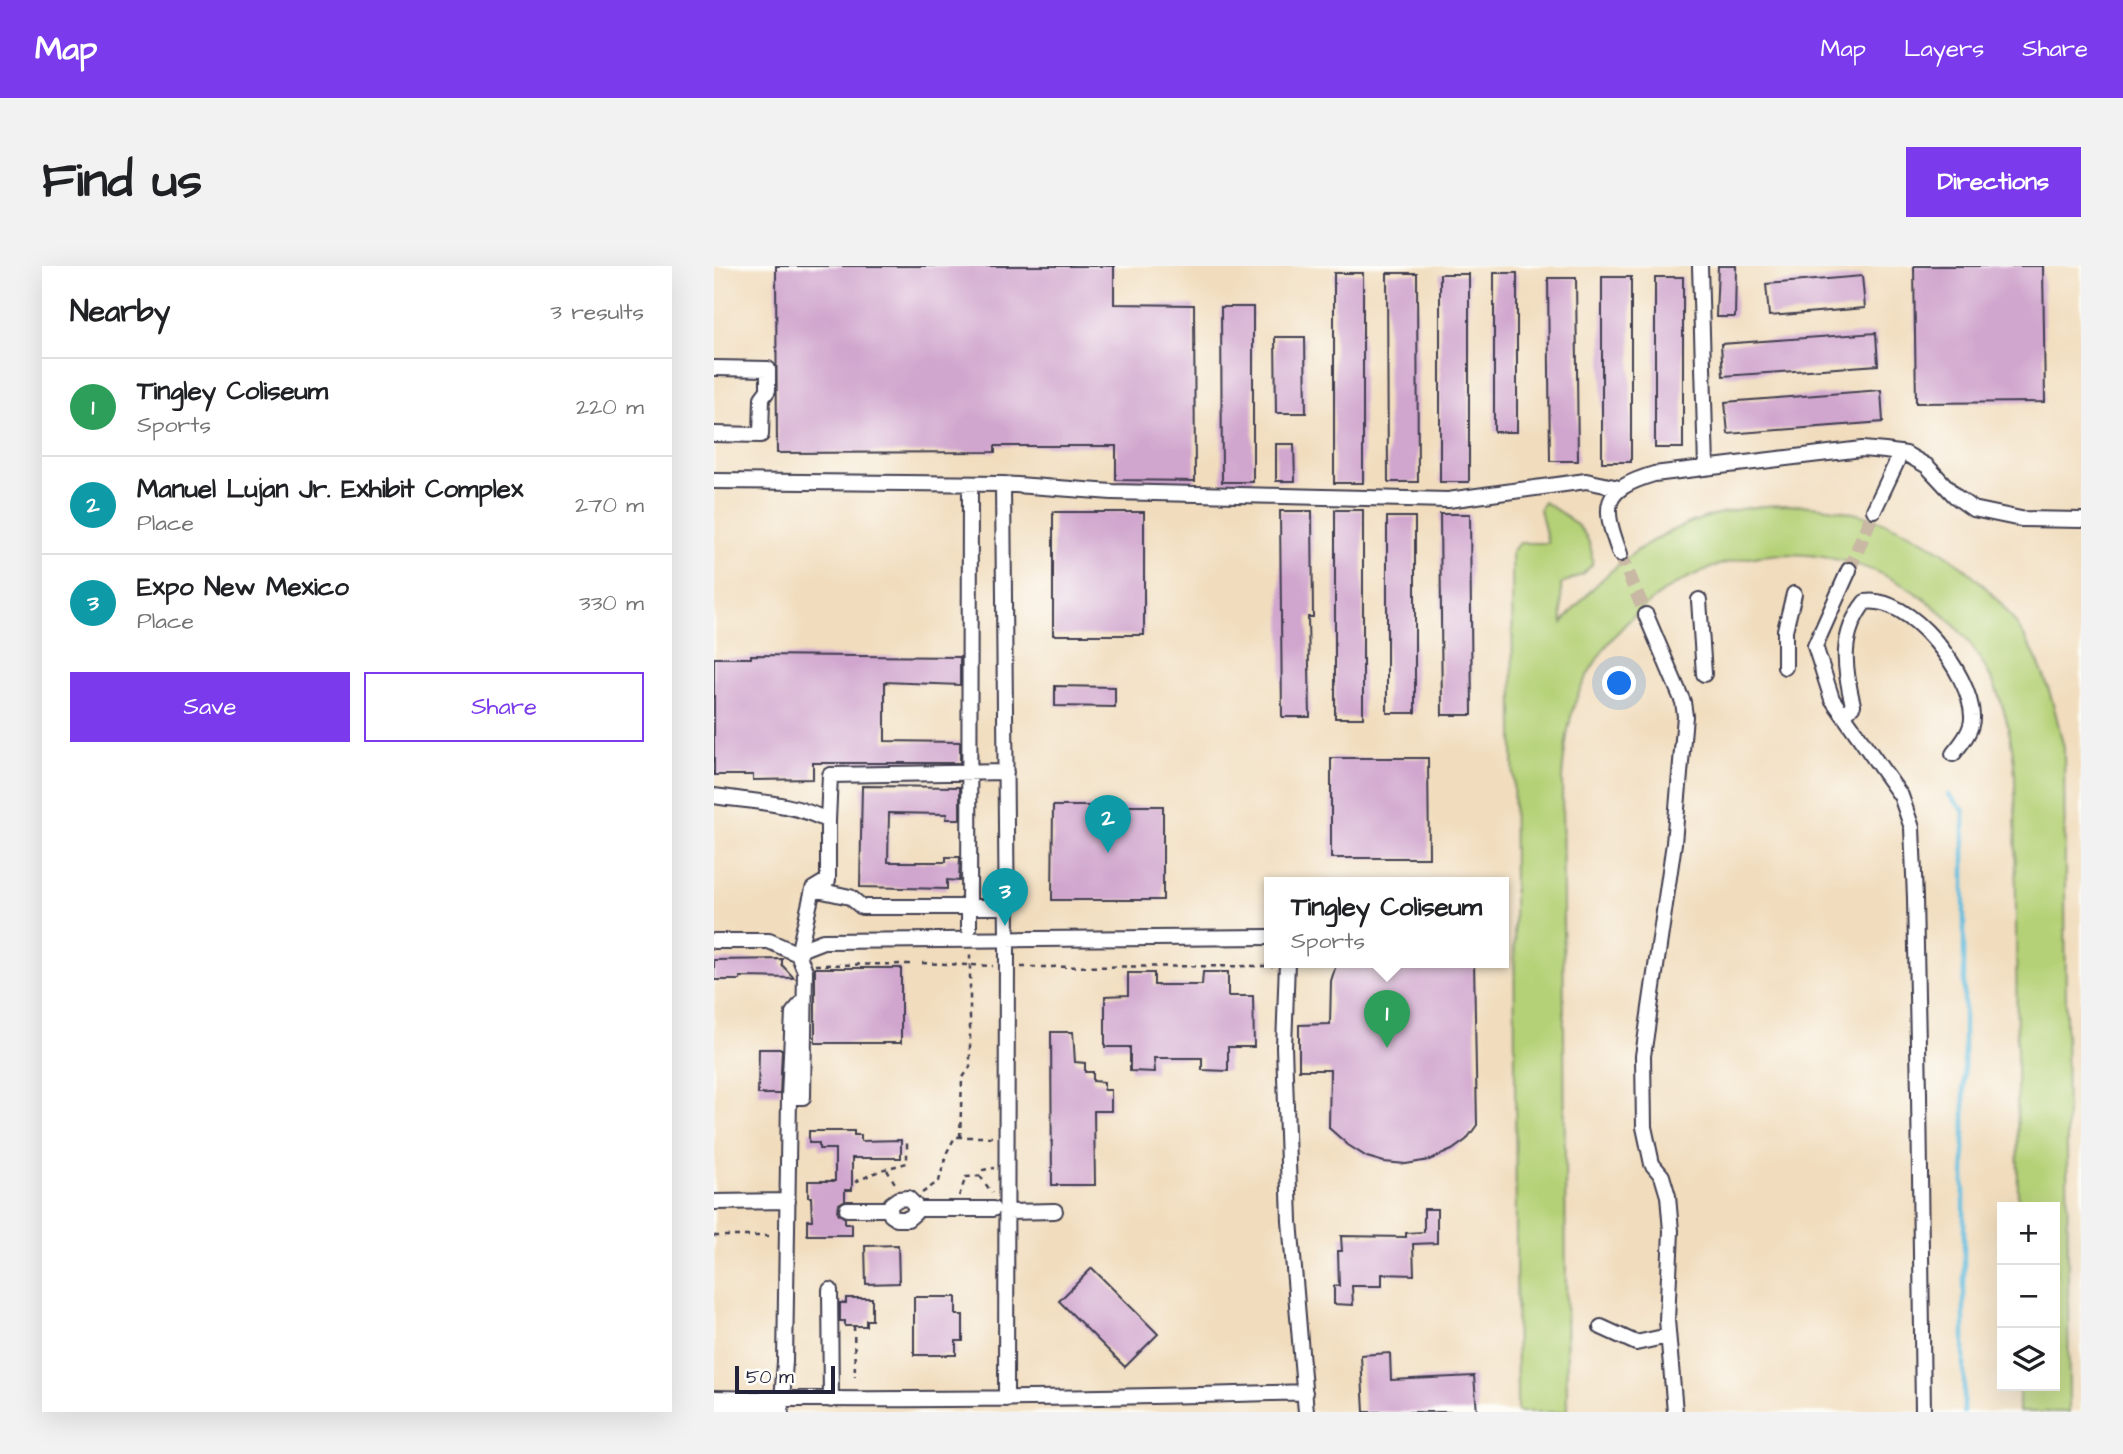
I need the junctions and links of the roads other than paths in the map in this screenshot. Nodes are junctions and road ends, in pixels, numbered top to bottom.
1 (1700, 266) edge
2 (714, 368) edge
3 (714, 434) edge
4 (1901, 453) junction
5 (1706, 467) junction
6 (714, 481) edge
7 (970, 484) junction
8 (1003, 484) junction
9 (1619, 488) junction
10 (1874, 510) tunnel mouth
11 (2081, 520) edge
12 (1620, 554) tunnel mouth
13 (1849, 570) tunnel mouth
14 (1794, 594) dead end
15 (1699, 600) dead end
16 (1646, 615) tunnel mouth
17 (1784, 667) dead end
18 (1704, 674) dead end
19 (1844, 715) junction
20 (1953, 754) dead end
21 (970, 772) junction
22 (1006, 772) junction
23 (714, 796) edge
24 (828, 821) junction
25 (813, 889) junction
26 (1007, 907) junction
27 (969, 908) junction
28 (969, 928) dead end
29 (1264, 937) edge
30 (1007, 939) junction
31 (714, 941) edge
32 (801, 960) junction
33 (1287, 968) edge
34 (714, 1202) edge
35 (787, 1206) junction
36 (847, 1209) dead end
37 (714, 1211) edge
38 (1000, 1211) junction
39 (1055, 1211) dead end
40 (830, 1290) dead end
41 (1601, 1327) dead end
42 (1668, 1336) junction
43 (1306, 1392) junction
44 (714, 1398) edge
45 (831, 1400) junction
46 (1002, 1403) edge
47 (781, 1406) edge
48 (714, 1409) edge
49 (1306, 1412) edge
50 (1675, 1412) edge
51 (1923, 1412) edge

1 - 5 street
2 - 3 street
4 - 5 street
4 - 10 street
4 - 11 street
5 - 9 street
6 - 7 street
7 - 8 street
7 - 21 street
8 - 9 street
8 - 22 street
9 - 12 street
13 - 19 street
14 - 17 street
15 - 18 street
16 - 42 street
19 - 20 street
19 - 51 street
21 - 22 street
21 - 24 street
21 - 27 street
22 - 26 street
23 - 24 street
24 - 25 street
25 - 27 street
25 - 32 street
26 - 27 street
26 - 30 street
27 - 28 street
29 - 30 street
30 - 32 street
30 - 38 street
31 - 32 street
32 - 35 street
33 - 43 street
34 - 35 street
35 - 37 street
35 - 47 street
36 - 38 street
38 - 39 street
38 - 46 street
40 - 45 street
41 - 42 street
42 - 50 street
43 - 46 street
43 - 49 street
44 - 47 street
45 - 46 street
45 - 47 street
47 - 48 street

